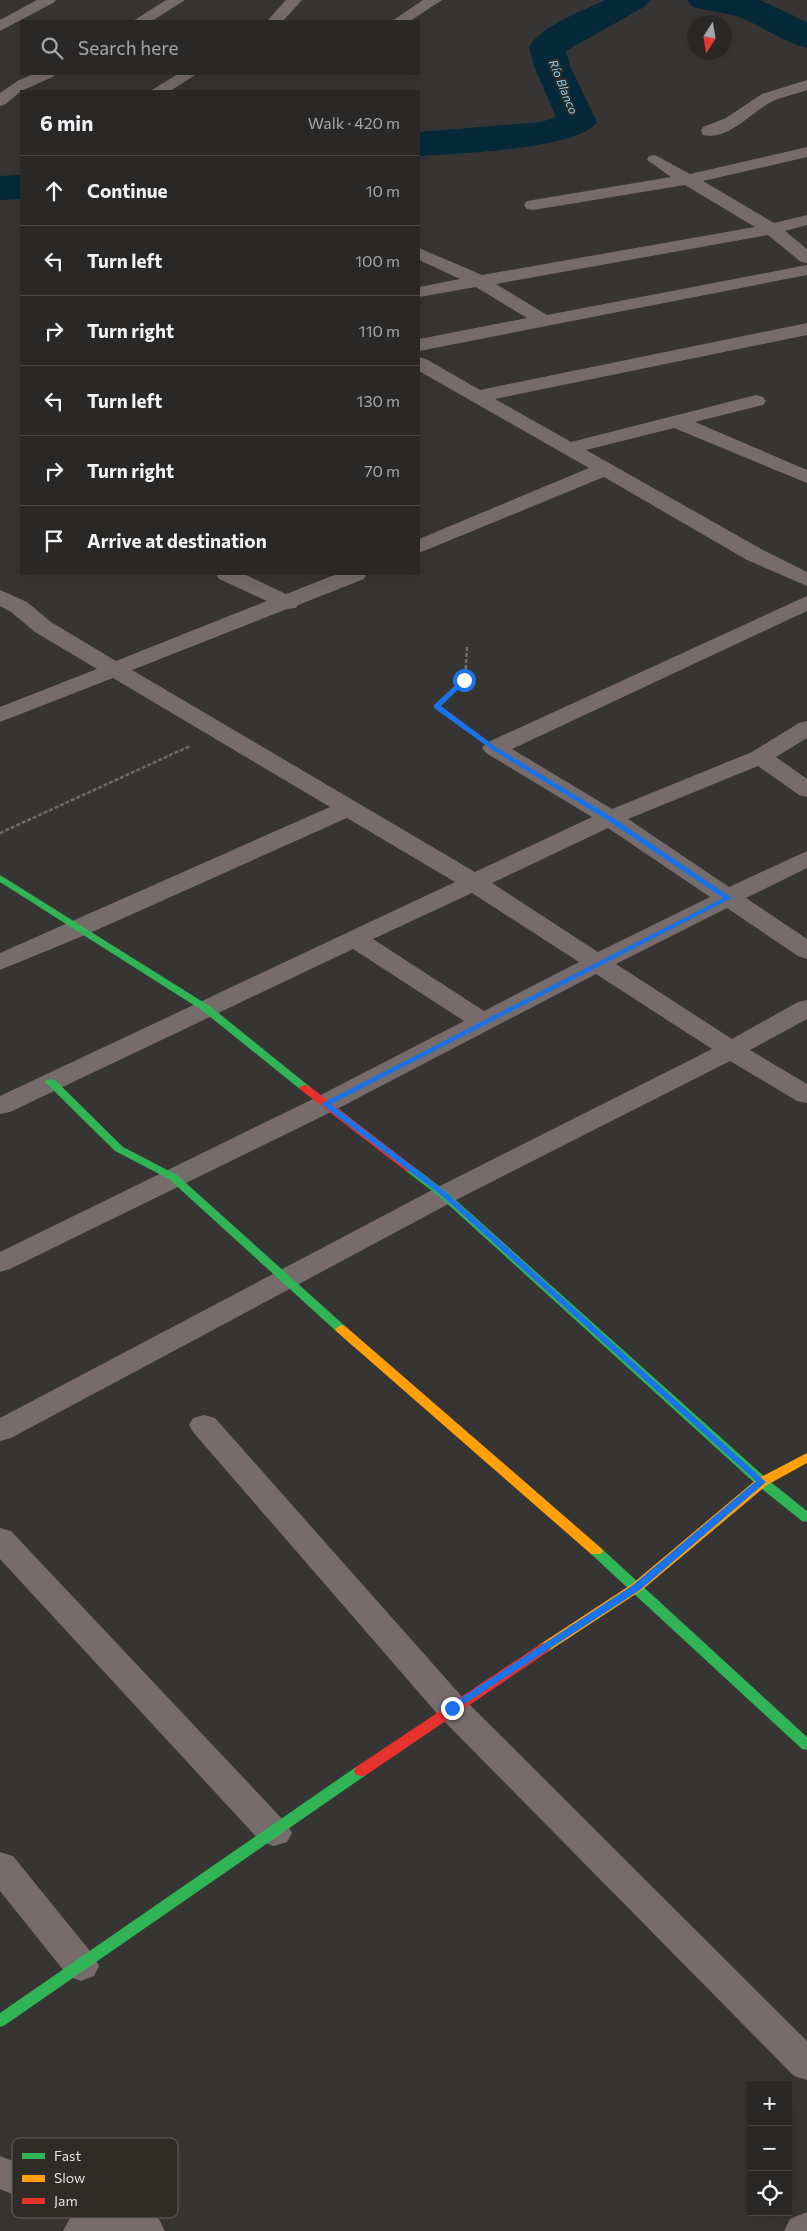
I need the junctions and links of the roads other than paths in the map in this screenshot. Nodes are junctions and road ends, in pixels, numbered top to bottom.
1 (48, 0) edge
2 (177, 0) edge
3 (294, 0) edge
4 (434, 0) edge
5 (143, 20) edge
6 (276, 20) edge
7 (402, 20) edge
8 (0, 26) edge
9 (44, 75) edge
10 (187, 75) edge
11 (0, 78) edge
12 (25, 82) junction
13 (807, 85) edge
14 (160, 90) edge
15 (0, 100) edge
16 (709, 131) dead end
17 (807, 152) edge
18 (655, 160) dead end
19 (689, 179) junction
20 (533, 205) dead end
21 (807, 220) edge
22 (772, 228) junction
23 (420, 253) edge
24 (807, 258) edge
25 (807, 270) edge
26 (477, 280) junction
27 (420, 292) edge
28 (543, 320) junction
29 (807, 329) edge
30 (420, 345) edge
31 (420, 364) edge
32 (479, 396) junction
33 (756, 401) dead end
34 (675, 421) junction
35 (571, 448) junction
36 (605, 469) junction
37 (801, 471) edge
38 (420, 547) edge
39 (229, 575) edge
40 (354, 575) edge
41 (807, 580) edge
42 (0, 597) edge
43 (288, 602) junction
44 (807, 603) edge
45 (113, 669) junction
46 (0, 715) edge
47 (807, 728) edge
48 (760, 757) junction
49 (807, 790) edge
50 (349, 808) junction
51 (610, 818) junction
52 (807, 858) edge
53 (0, 878) edge
54 (473, 882) junction
55 (728, 898) junction
56 (80, 928) junction
57 (354, 938) junction
58 (807, 951) edge
59 (0, 962) edge
60 (597, 963) junction
61 (807, 1008) edge
62 (207, 1009) junction
63 (483, 1022) junction
64 (731, 1050) junction
65 (51, 1082) junction
66 (807, 1095) edge
67 (325, 1104) junction
68 (0, 1106) edge
69 (173, 1176) junction
70 (444, 1194) junction
71 (1, 1262) edge
72 (285, 1280) junction
73 (204, 1425) dead end
74 (0, 1431) edge
75 (807, 1457) edge
76 (762, 1482) junction
77 (807, 1518) edge
78 (0, 1539) edge
79 (637, 1587) junction
80 (452, 1708) junction
81 (807, 1744) edge
82 (274, 1833) junction
83 (0, 1866) edge
84 (82, 1966) junction
85 (0, 2021) edge
86 (807, 2064) edge
87 (0, 2172) edge
88 (12, 2178) edge
89 (90, 2220) edge
90 (145, 2231) edge

1 - 8 street
2 - 5 street
3 - 6 street
4 - 7 street
9 - 12 street
10 - 14 street
11 - 12 street
12 - 15 street
13 - 16 street
17 - 19 street
18 - 19 street
19 - 20 street
19 - 22 street
21 - 22 street
22 - 24 street
22 - 26 street
23 - 26 street
25 - 28 street
26 - 27 street
26 - 28 street
28 - 30 street
29 - 32 street
31 - 32 street
32 - 35 street
33 - 34 street
34 - 35 street
34 - 37 street
35 - 36 street
36 - 38 street
36 - 41 street
39 - 43 street
40 - 43 street
42 - 45 street
43 - 45 street
44 - 51 street
45 - 46 street
45 - 50 street
47 - 48 street
48 - 49 street
48 - 51 street
50 - 54 street
50 - 56 street
51 - 54 street
51 - 55 street
52 - 55 street
53 - 56 street
54 - 57 street
54 - 60 street
55 - 58 street
55 - 60 street
56 - 59 street
56 - 62 street
57 - 62 street
57 - 63 street
60 - 63 street
60 - 64 street
61 - 64 street
62 - 65 street
62 - 67 street
63 - 67 street
64 - 66 street
64 - 70 street
65 - 68 street
65 - 69 street
67 - 69 street
67 - 70 street
69 - 71 street
69 - 72 street
70 - 72 street
70 - 76 street
72 - 74 street
72 - 79 street
73 - 80 street
75 - 76 street
76 - 77 street
76 - 79 street
78 - 82 street
79 - 80 street
79 - 81 street
80 - 82 street
80 - 86 street
82 - 84 street
83 - 84 street
84 - 85 street
87 - 88 street
89 - 90 street

